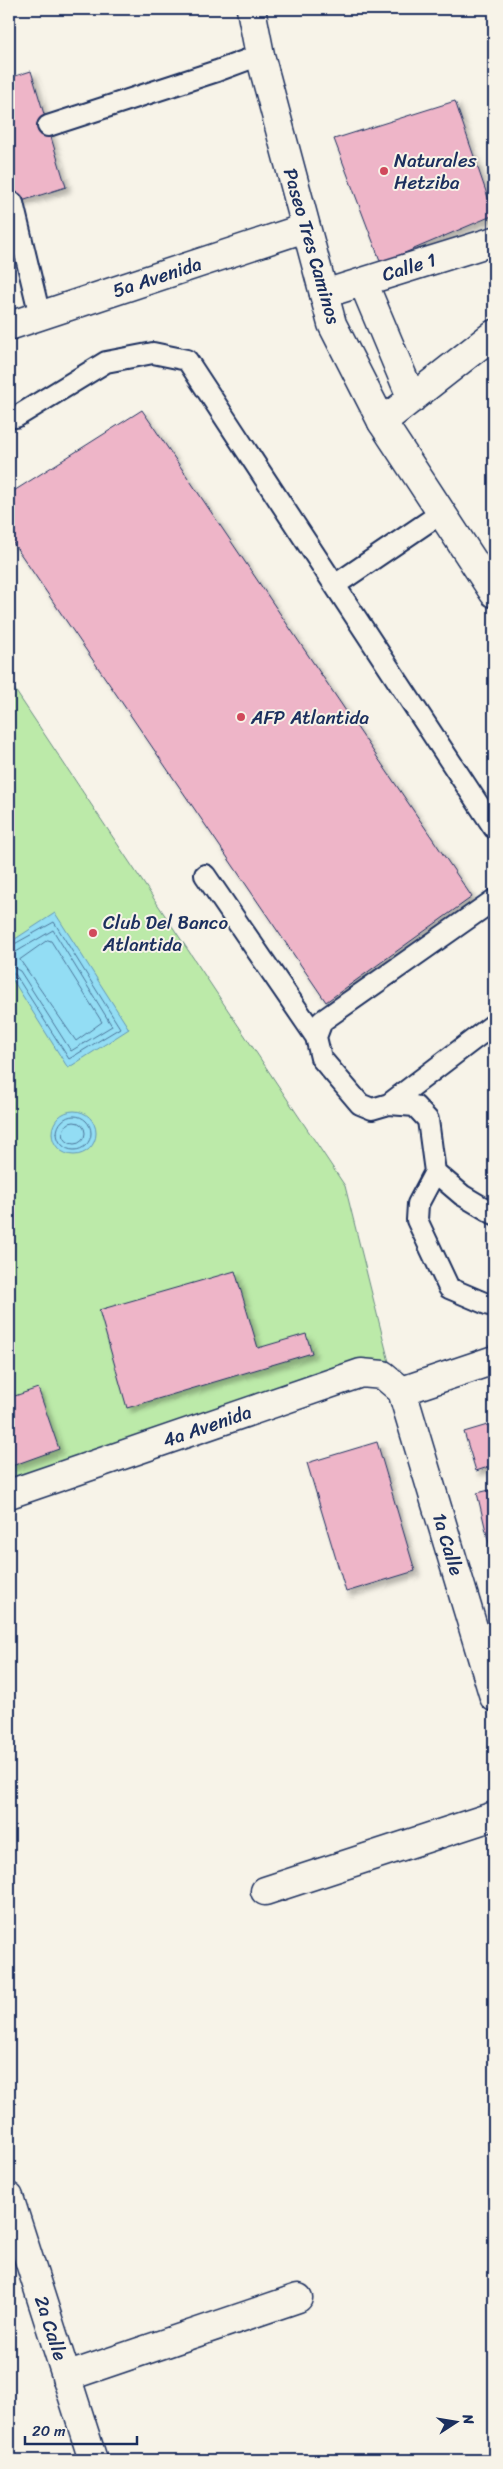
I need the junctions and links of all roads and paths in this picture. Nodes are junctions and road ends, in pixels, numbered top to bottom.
1 (251, 9) edge
2 (260, 55) junction
3 (48, 126) dead end
4 (13, 203) dead end
5 (305, 228) junction
6 (494, 241) edge
7 (363, 282) junction
8 (324, 294) junction
9 (40, 316) junction
10 (9, 326) edge
11 (494, 334) edge
12 (412, 398) junction
13 (16, 416) dead end
14 (382, 422) junction
15 (441, 513) junction
16 (335, 585) junction
17 (494, 593) edge
18 (494, 828) edge
19 (205, 875) dead end
20 (494, 900) edge
21 (494, 1024) edge
22 (316, 1036) junction
23 (389, 1104) junction
24 (435, 1172) junction
25 (494, 1214) edge
26 (494, 1303) edge
27 (494, 1360) edge
28 (402, 1391) junction
29 (9, 1494) edge
30 (494, 1697) edge
31 (494, 1816) edge
32 (265, 1892) dead end
33 (9, 2197) edge
34 (15, 2235) edge
35 (298, 2298) dead end
36 (66, 2377) junction
37 (92, 2460) edge

1 - 2 street, Paseo Tres Caminos
2 - 3 lane
2 - 5 street, Paseo Tres Caminos
4 - 9 lane
5 - 8 street, Paseo Tres Caminos
5 - 9 street, 5a Avenida
6 - 7 street, Calle 1
7 - 8 street, Calle 1
7 - 12 street
8 - 14 street, Paseo Tres Caminos
9 - 10 street, 5a Avenida
11 - 12 street
12 - 14 street
13 - 16 lane
14 - 15 street, Paseo Tres Caminos
15 - 16 lane
15 - 17 street, Paseo Tres Caminos
16 - 18 lane
19 - 22 lane
20 - 22 lane
21 - 23 lane
22 - 23 lane
23 - 24 lane
24 - 25 lane
24 - 26 lane
27 - 28 street
28 - 29 street, 4a Avenida
28 - 30 street, 1a Calle
31 - 32 street
33 - 34 street, 2a Calle
34 - 36 street, 2a Calle
35 - 36 street
36 - 37 street, 2a Calle

